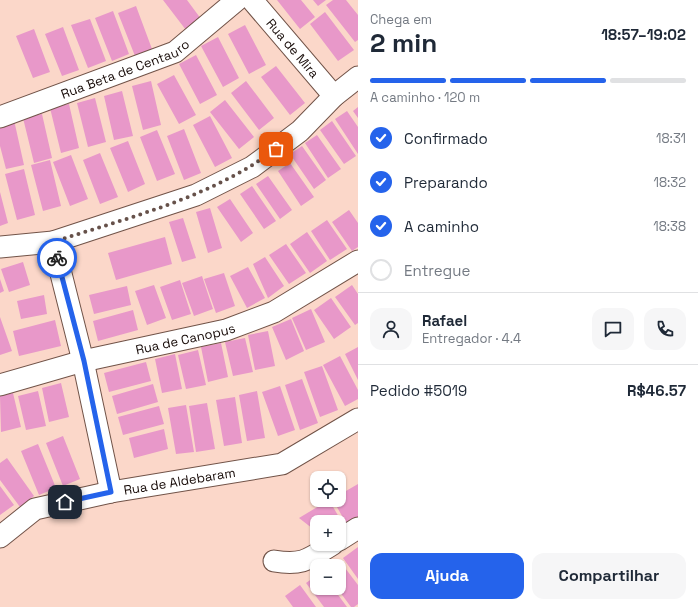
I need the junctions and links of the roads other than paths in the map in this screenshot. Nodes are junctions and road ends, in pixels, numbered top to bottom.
1 (237, 0) edge
2 (252, 0) edge
3 (358, 77) edge
4 (334, 96) junction
5 (0, 117) edge
6 (53, 242) junction
7 (0, 247) edge
8 (358, 261) edge
9 (84, 361) junction
10 (0, 385) edge
11 (358, 419) edge
12 (111, 492) junction
13 (358, 528) edge
14 (346, 536) edge
15 (0, 537) edge
16 (321, 551) edge
17 (274, 561) dead end

1 - 5 street, Rua Beta de Centauro
2 - 4 street, Rua de Mira
3 - 4 street
4 - 6 street
6 - 7 street
6 - 9 street
8 - 9 street, Rua de Canopus
9 - 10 street, Rua de Canopus
9 - 12 street
11 - 12 street, Rua de Aldebaram
12 - 15 street, Rua de Aldebaram
13 - 14 street
16 - 17 street

